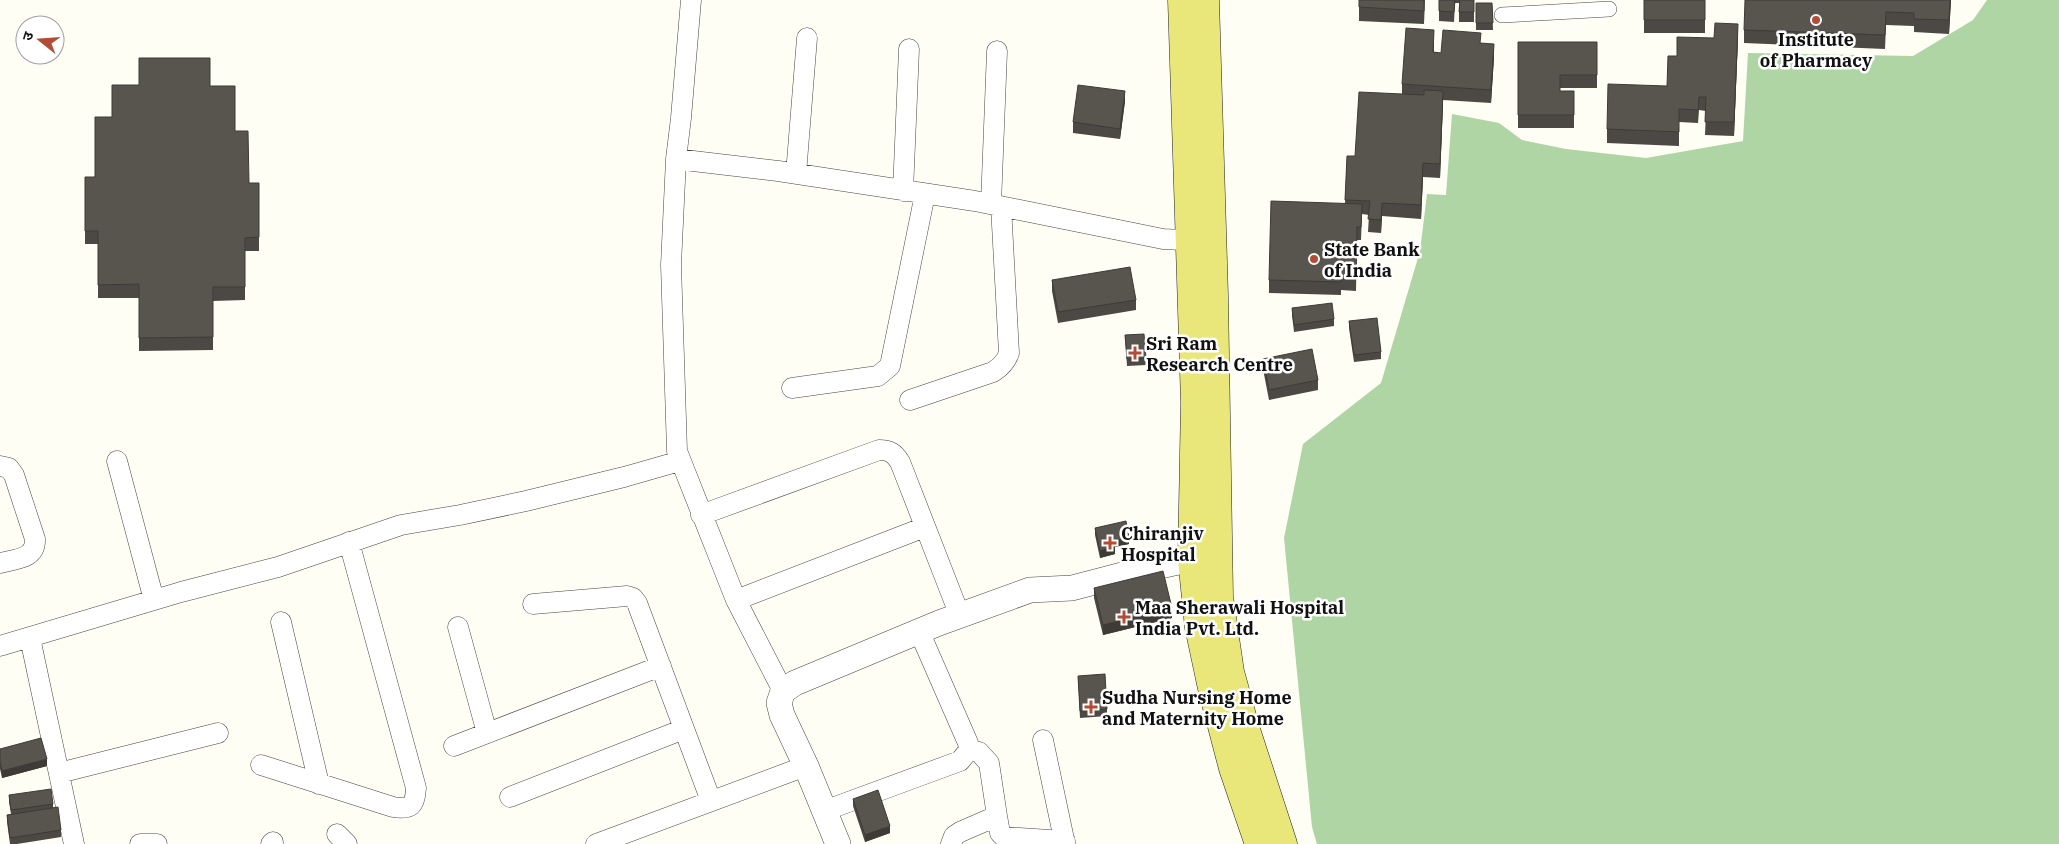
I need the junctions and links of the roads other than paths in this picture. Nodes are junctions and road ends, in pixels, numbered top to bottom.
1 (691, 0) edge
2 (1182, 0) edge
3 (1205, 0) edge
4 (1609, 9) dead end
5 (1502, 15) dead end
6 (807, 38) dead end
7 (909, 49) dead end
8 (997, 51) dead end
9 (676, 159) junction
10 (796, 174) junction
11 (903, 191) junction
12 (924, 194) junction
13 (996, 205) junction
14 (1201, 241) junction
15 (792, 388) dead end
16 (910, 400) dead end
17 (117, 461) dead end
18 (680, 461) junction
19 (0, 466) edge
20 (701, 515) junction
21 (925, 527) junction
22 (348, 542) junction
23 (1192, 560) junction
24 (0, 564) edge
25 (154, 600) junction
26 (736, 600) junction
27 (533, 604) dead end
28 (960, 616) junction
29 (281, 622) dead end
30 (458, 628) dead end
31 (919, 631) junction
32 (30, 638) junction
33 (0, 646) edge
34 (661, 666) junction
35 (783, 690) junction
36 (684, 729) junction
37 (218, 733) dead end
38 (487, 733) junction
39 (1043, 740) dead end
40 (454, 746) dead end
41 (969, 750) junction
42 (261, 765) dead end
43 (806, 766) junction
44 (58, 773) junction
45 (319, 784) junction
46 (510, 797) dead end
47 (711, 801) junction
48 (824, 811) junction
49 (997, 816) junction
50 (1065, 842) edge
51 (74, 844) edge
52 (140, 844) edge
53 (157, 844) edge
54 (596, 844) edge
55 (838, 844) edge
56 (951, 844) edge
57 (1259, 844) edge
58 (1283, 844) edge

1 - 9 street
2 - 14 main road
3 - 14 main road
4 - 5 street
6 - 10 street
7 - 11 street
8 - 13 street
9 - 10 street
9 - 18 street
10 - 11 street
11 - 12 street
12 - 13 street
12 - 15 street
13 - 14 street
13 - 16 street
14 - 23 main road
14 - 58 main road
17 - 25 street
18 - 20 street
18 - 22 street
19 - 24 street
20 - 21 street
20 - 26 street
21 - 26 street
21 - 28 street
22 - 25 street
22 - 45 street
23 - 28 street
23 - 57 main road
25 - 32 street
26 - 35 street
27 - 34 street
28 - 31 street
29 - 45 street
30 - 38 street
31 - 35 street
31 - 41 street
32 - 33 street
32 - 44 street
34 - 36 street
34 - 38 street
35 - 43 street
36 - 46 street
36 - 47 street
37 - 44 street
38 - 40 street
39 - 50 street
41 - 48 street
41 - 49 street
42 - 45 street
43 - 47 street
43 - 48 street
44 - 51 street
47 - 54 street
48 - 55 street
49 - 50 street
49 - 56 street
52 - 53 street

